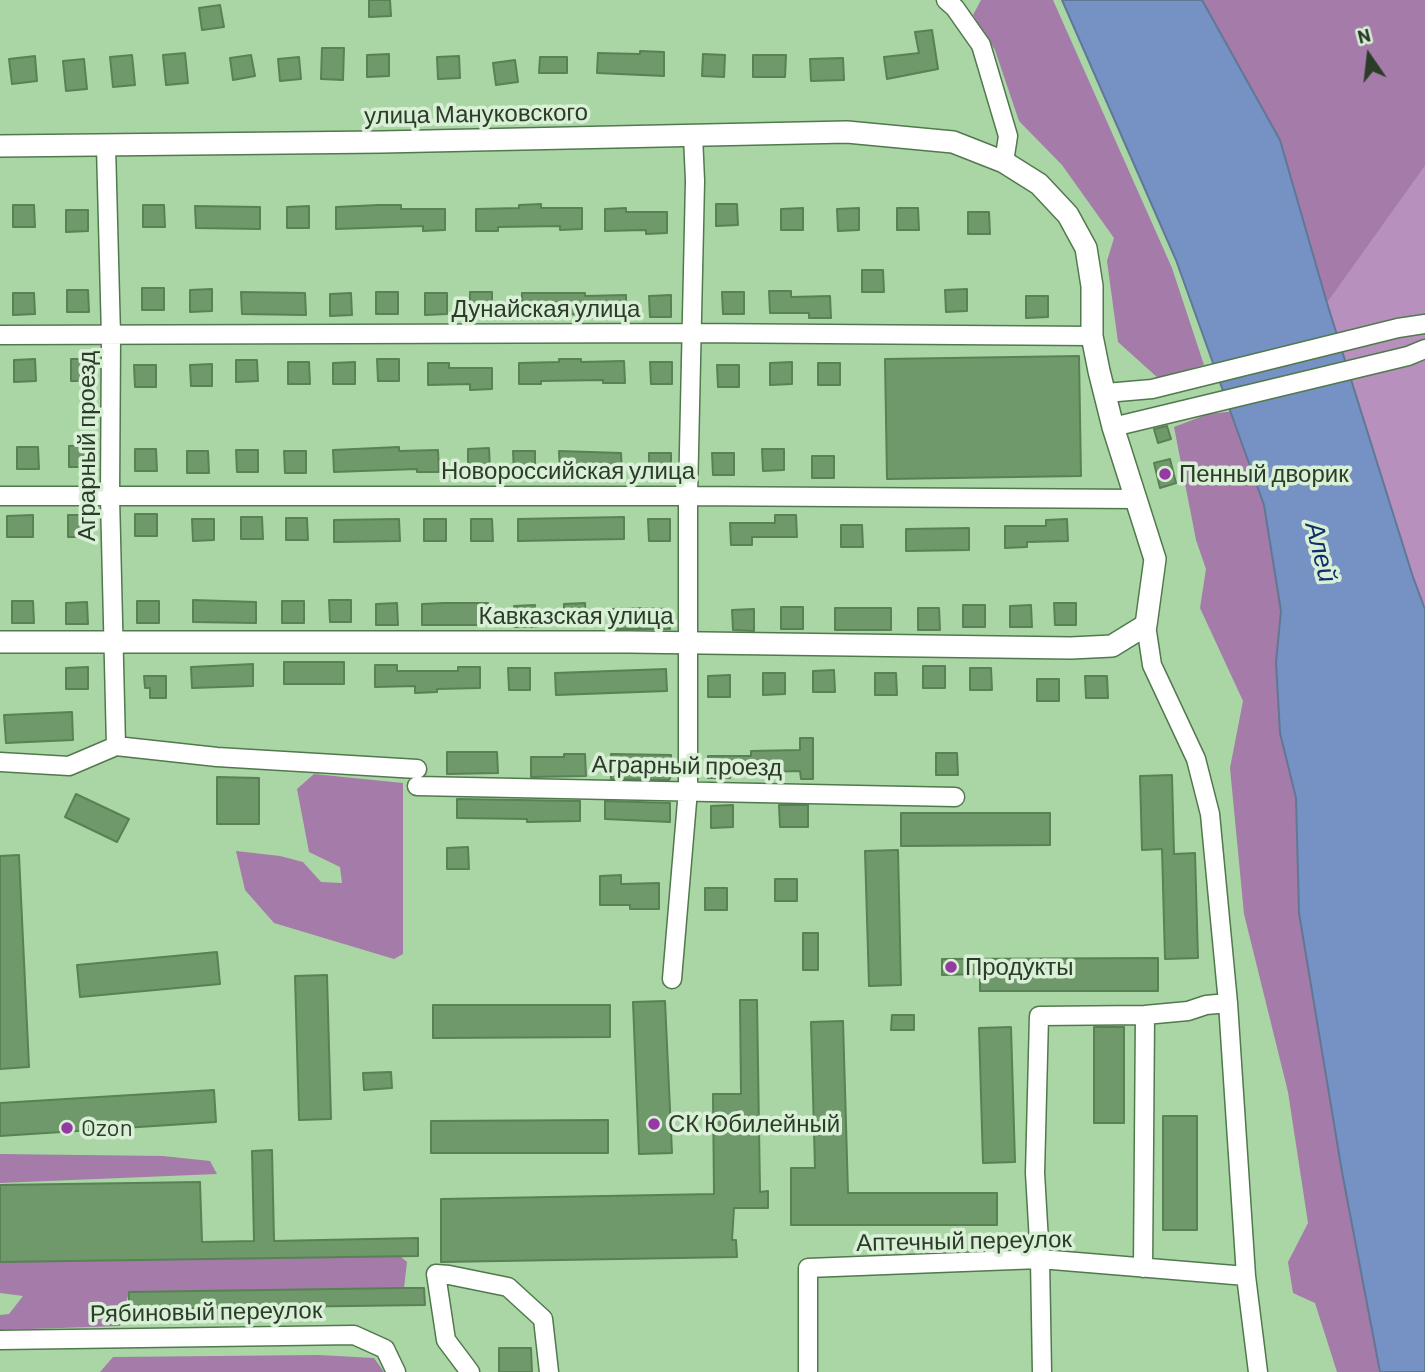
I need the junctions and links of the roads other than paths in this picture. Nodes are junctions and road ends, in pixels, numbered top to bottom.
1 (946, 0) edge
2 (693, 135) junction
3 (0, 146) edge
4 (106, 146) junction
5 (1004, 162) junction
6 (1425, 324) edge
7 (692, 333) junction
8 (0, 335) edge
9 (1092, 335) junction
10 (111, 336) junction
11 (1425, 349) edge
12 (1106, 393) junction
13 (1113, 427) junction
14 (688, 495) junction
15 (0, 496) edge
16 (110, 497) junction
17 (1137, 499) junction
18 (1146, 625) junction
19 (0, 642) edge
20 (114, 642) junction
21 (689, 643) junction
22 (116, 746) junction
23 (0, 762) edge
24 (688, 790) junction
25 (955, 797) dead end
26 (672, 979) dead end
27 (1228, 1003) junction
28 (1144, 1015) junction
29 (1040, 1259) junction
30 (1143, 1268) junction
31 (1246, 1276) junction
32 (0, 1340) edge
33 (396, 1372) edge
34 (470, 1372) edge
35 (549, 1372) edge
36 (808, 1372) edge
37 (1042, 1372) edge
38 (1258, 1372) edge

1 - 5 street
2 - 4 street, улица Мануковского
2 - 5 street, улица Мануковского
2 - 7 street
3 - 4 street, улица Мануковского
4 - 10 street, Аграрный проезд
5 - 9 street, улица Мануковского
6 - 12 street
7 - 9 street, Дунайская улица
7 - 10 street, Дунайская улица
7 - 14 street
8 - 10 street, Дунайская улица
9 - 12 street, улица Мануковского
10 - 16 street, Аграрный проезд
11 - 13 street
12 - 13 street, улица Мануковского
13 - 17 street, улица Мануковского
14 - 16 street, Новороссийская улица
14 - 17 street, Новороссийская улица
14 - 21 street
15 - 16 street, Новороссийская улица
16 - 20 street, Аграрный проезд
17 - 18 street, улица Мануковского
18 - 21 street, Кавказская улица
18 - 27 street
19 - 20 street, Кавказская улица
20 - 21 street, Кавказская улица
20 - 22 street, Аграрный проезд
21 - 24 street
22 - 23 street
22 - 24 street, Аграрный проезд
24 - 25 street, Аграрный проезд
24 - 26 street
27 - 28 street
27 - 31 street
28 - 29 street
28 - 30 street
29 - 30 street, Аптечный переулок
29 - 36 street, Аптечный переулок
29 - 37 street
30 - 31 street, Аптечный переулок
31 - 38 street
32 - 33 street, Рябиновый переулок
34 - 35 street

